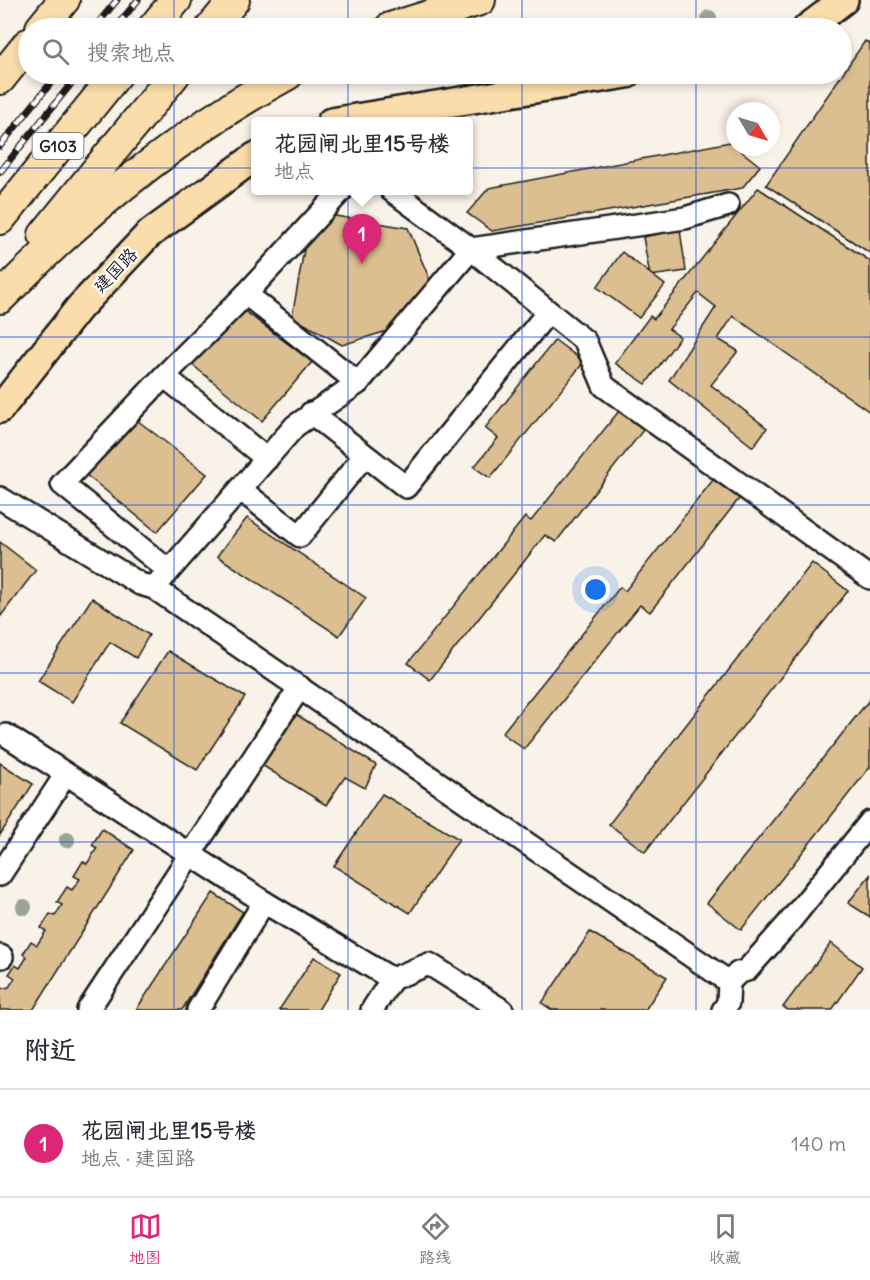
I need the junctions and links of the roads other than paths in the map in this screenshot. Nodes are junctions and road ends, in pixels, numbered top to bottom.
1 (64, 0) edge
2 (176, 0) edge
3 (234, 0) edge
4 (480, 0) edge
5 (844, 0) edge
6 (49, 18) edge
7 (161, 18) edge
8 (219, 18) edge
9 (422, 18) edge
10 (820, 18) edge
11 (18, 56) edge
12 (0, 79) edge
13 (109, 84) edge
14 (166, 84) edge
15 (271, 84) edge
16 (565, 84) edge
17 (362, 117) edge
18 (251, 159) edge
19 (337, 195) edge
20 (399, 195) edge
21 (728, 205) dead end
22 (0, 219) edge
23 (471, 249) junction
24 (0, 288) edge
25 (246, 294) junction
26 (0, 298) edge
27 (548, 312) junction
28 (164, 376) junction
29 (358, 383) junction
30 (0, 409) edge
31 (311, 413) junction
32 (364, 456) junction
33 (267, 459) junction
34 (241, 490) junction
35 (0, 498) edge
36 (168, 570) junction
37 (870, 578) edge
38 (154, 588) junction
39 (300, 687) junction
40 (6, 735) dead end
41 (66, 774) junction
42 (870, 822) edge
43 (189, 854) junction
44 (0, 875) edge
45 (264, 903) junction
46 (392, 979) junction
47 (729, 982) junction
48 (88, 1010) edge
49 (198, 1010) edge
50 (372, 1010) edge
51 (502, 1010) edge
52 (723, 1010) edge

1 - 6 highway
2 - 7 highway
3 - 8 highway
4 - 9 highway
5 - 10 main road
11 - 12 highway
13 - 22 highway, G103
14 - 24 highway
15 - 26 highway
16 - 17 main road
18 - 30 main road, 建国路
19 - 25 street
20 - 23 street
21 - 23 street
23 - 27 street
23 - 29 street
25 - 28 street
25 - 29 street
27 - 32 street
27 - 37 street
28 - 33 street
28 - 36 street
29 - 31 street
31 - 32 street
31 - 33 street
32 - 34 street
33 - 34 street
34 - 36 street
35 - 38 street
36 - 38 street
38 - 39 street
39 - 43 street
39 - 47 street
40 - 41 street
41 - 43 street
41 - 44 street
42 - 47 street
43 - 45 street
43 - 48 street
45 - 46 street
45 - 49 street
46 - 50 street
46 - 51 street
47 - 52 street

